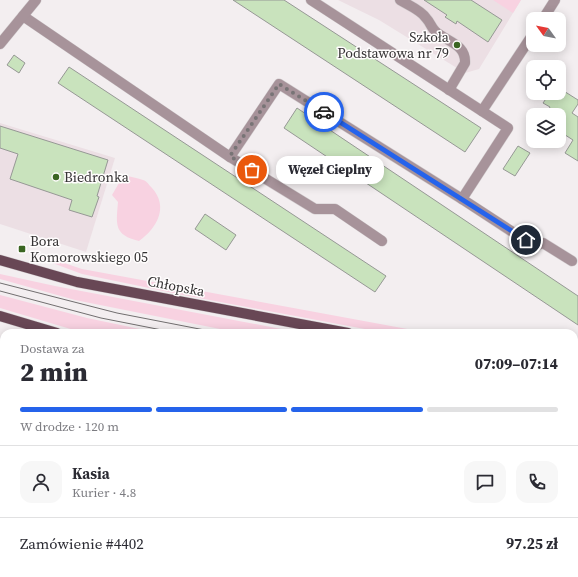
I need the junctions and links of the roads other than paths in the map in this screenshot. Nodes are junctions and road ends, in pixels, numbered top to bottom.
1 (36, 0) edge
2 (311, 0) edge
3 (400, 0) edge
4 (556, 0) edge
5 (548, 12) edge
6 (23, 16) junction
7 (0, 44) edge
8 (526, 45) edge
9 (449, 90) junction
10 (482, 111) junction
11 (230, 156) junction
12 (462, 199) junction
13 (382, 241) dead end
14 (0, 260) edge
15 (572, 261) dead end
16 (0, 316) edge
17 (44, 329) edge
18 (327, 329) edge

1 - 6 street
2 - 9 street
3 - 9 street
4 - 5 street
6 - 7 street
6 - 11 street
8 - 10 street
9 - 10 street
10 - 12 street
11 - 12 street
11 - 13 street
12 - 15 street
14 - 18 main road, Chłopska
16 - 17 main road

